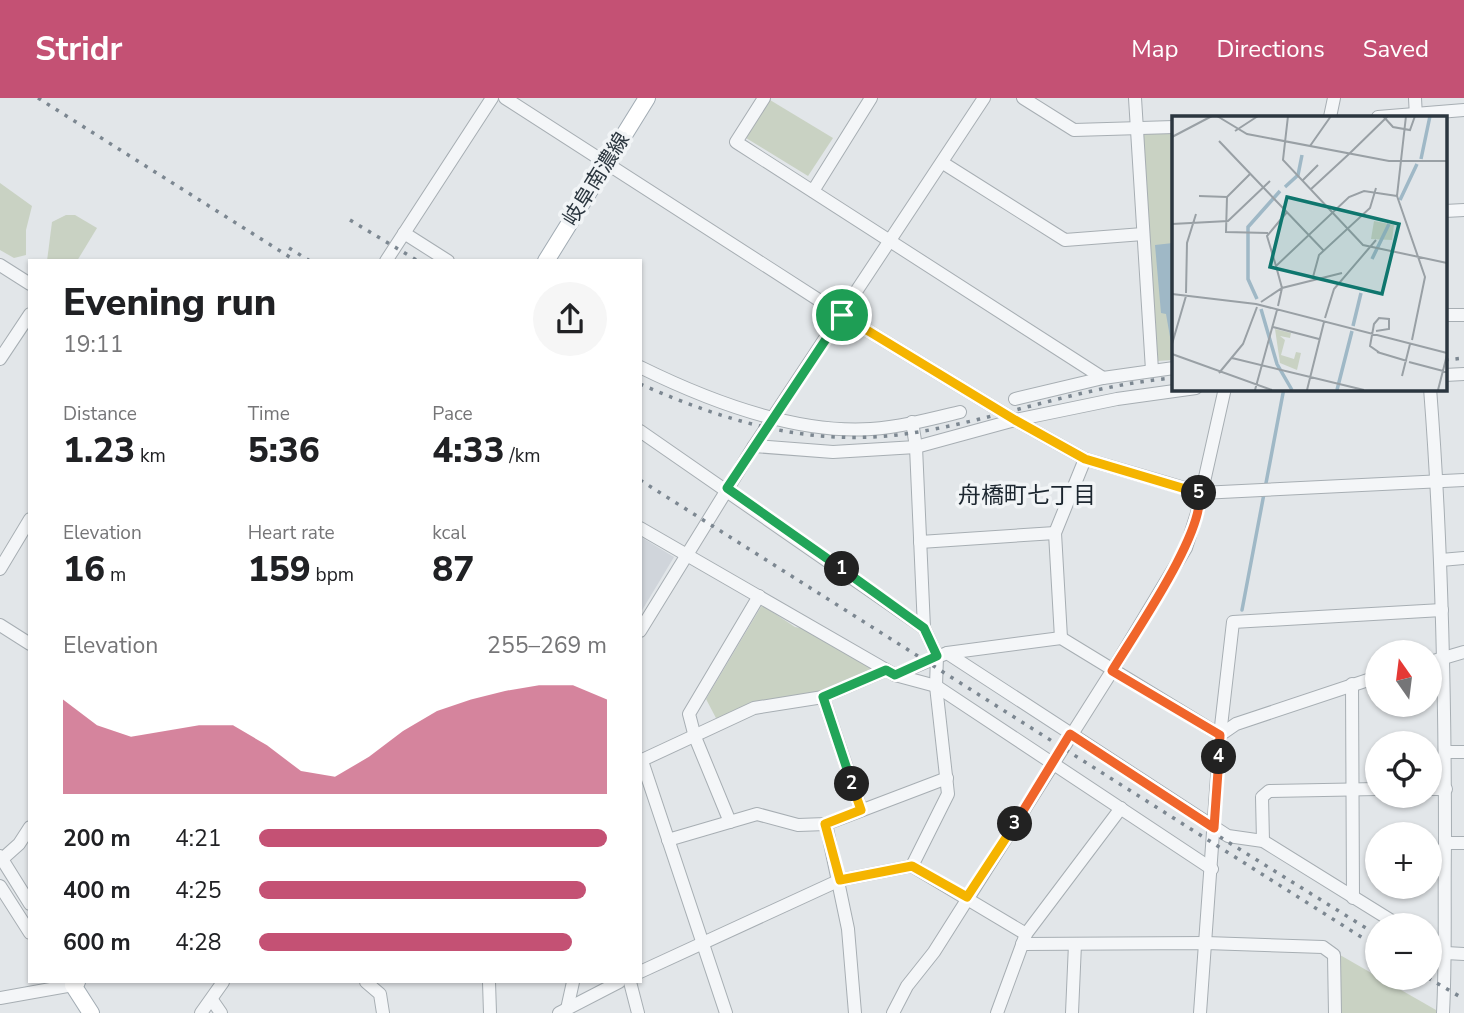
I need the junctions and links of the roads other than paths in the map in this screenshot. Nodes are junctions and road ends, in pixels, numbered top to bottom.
1 (492, 98) edge
2 (505, 98) edge
3 (647, 98) edge
4 (764, 98) edge
5 (871, 98) edge
6 (984, 98) edge
7 (1023, 98) edge
8 (1135, 98) edge
9 (1334, 98) edge
10 (1415, 98) edge
11 (1464, 110) edge
12 (1330, 116) edge
13 (1416, 116) edge
14 (1172, 127) edge
15 (1136, 129) junction
16 (943, 163) junction
17 (605, 165) junction
18 (813, 191) junction
19 (1464, 210) edge
20 (1446, 211) edge
21 (404, 233) junction
22 (1143, 234) junction
23 (892, 242) junction
24 (387, 259) edge
25 (445, 259) edge
26 (547, 259) edge
27 (0, 265) edge
28 (28, 283) edge
29 (842, 315) junction
30 (1464, 315) edge
31 (1446, 316) edge
32 (28, 317) edge
33 (0, 359) edge
34 (642, 368) edge
35 (1172, 368) edge
36 (1152, 370) junction
37 (1464, 374) edge
38 (1446, 375) edge
39 (1103, 378) junction
40 (1182, 390) edge
41 (1225, 390) edge
42 (1430, 390) edge
43 (1014, 399) dead end
44 (960, 412) dead end
45 (773, 417) junction
46 (1015, 420) junction
47 (912, 422) junction
48 (642, 432) edge
49 (754, 446) junction
50 (916, 447) junction
51 (1085, 459) junction
52 (1464, 480) edge
53 (1438, 481) junction
54 (727, 488) junction
55 (1201, 493) junction
56 (28, 522) edge
57 (642, 529) edge
58 (1055, 533) junction
59 (920, 542) junction
60 (688, 555) junction
61 (1464, 558) edge
62 (1441, 560) junction
63 (0, 569) edge
64 (759, 596) junction
65 (1442, 610) junction
66 (0, 625) edge
67 (642, 628) edge
68 (924, 628) junction
69 (1062, 638) junction
70 (28, 643) edge
71 (1464, 652) edge
72 (942, 655) junction
73 (1444, 658) junction
74 (1112, 671) junction
75 (890, 673) junction
76 (1365, 680) edge
77 (1352, 684) junction
78 (936, 686) junction
79 (823, 697) junction
80 (1070, 734) junction
81 (1220, 735) junction
82 (695, 737) junction
83 (1446, 752) junction
84 (1464, 752) edge
85 (642, 761) edge
86 (1053, 763) junction
87 (642, 764) edge
88 (947, 778) junction
89 (1354, 788) junction
90 (1365, 788) edge
91 (1442, 789) edge
92 (1446, 789) junction
93 (1121, 808) junction
94 (861, 810) junction
95 (730, 822) junction
96 (825, 824) junction
97 (1214, 828) junction
98 (28, 830) edge
99 (668, 840) junction
100 (1263, 841) junction
101 (1445, 843) junction
102 (1464, 843) edge
103 (1, 859) edge
104 (912, 866) junction
105 (1212, 869) junction
106 (840, 880) junction
107 (0, 886) edge
108 (967, 897) junction
109 (1353, 898) junction
110 (28, 901) edge
111 (1378, 913) edge
112 (28, 930) edge
113 (1024, 939) junction
114 (1206, 943) junction
115 (1075, 944) junction
116 (702, 945) junction
117 (1442, 950) edge
118 (1446, 953) junction
119 (1464, 954) edge
120 (642, 971) edge
121 (73, 983) edge
122 (222, 983) edge
123 (367, 983) edge
124 (489, 983) edge
125 (573, 983) edge
126 (617, 983) edge
127 (630, 983) edge
128 (0, 998) edge
129 (212, 1000) junction
130 (564, 1011) edge
131 (91, 1013) edge
132 (201, 1013) edge
133 (221, 1013) edge
134 (383, 1013) edge
135 (491, 1013) edge
136 (638, 1013) edge
137 (726, 1013) edge
138 (855, 1013) edge
139 (893, 1013) edge
140 (997, 1013) edge
141 (1072, 1013) edge
142 (1200, 1013) edge
143 (1335, 1013) edge
144 (1443, 1013) edge

1 - 21 street
2 - 17 street
3 - 17 main road, 岐阜南濃線
4 - 18 street
5 - 18 street
6 - 16 street
7 - 15 street
8 - 15 street
9 - 12 street
10 - 13 street
11 - 13 street
14 - 15 street
15 - 22 street
16 - 22 street
16 - 23 street
17 - 26 main road, 岐阜南濃線
17 - 29 street
18 - 23 street
19 - 20 street
21 - 24 street
21 - 25 street
22 - 36 street
23 - 29 street
23 - 39 street
27 - 28 street
29 - 45 street
29 - 46 street
30 - 31 street
32 - 33 street
34 - 45 street
35 - 36 street
36 - 39 street
37 - 38 street
39 - 43 street
40 - 46 street
41 - 55 street
42 - 53 street
44 - 47 street
45 - 47 street
45 - 49 street
46 - 50 street
46 - 51 street
47 - 50 street
48 - 54 street
49 - 50 street
49 - 54 street
50 - 59 street
51 - 55 street
51 - 58 street
52 - 53 street
53 - 55 street
53 - 62 street
54 - 60 street
54 - 68 street
55 - 74 street
56 - 63 street
57 - 60 street
58 - 59 street
58 - 69 street
59 - 68 street
60 - 64 street
60 - 67 street
61 - 62 street
62 - 65 street
64 - 75 street
64 - 82 street
65 - 73 street
65 - 81 street
66 - 70 street
68 - 72 street
69 - 72 street
69 - 74 street
71 - 73 street
72 - 75 street
72 - 78 street
72 - 80 street
73 - 83 street
74 - 80 street
74 - 81 street
75 - 78 street
75 - 79 street
76 - 77 street
77 - 81 street
77 - 89 street
78 - 86 street
78 - 88 street
79 - 82 street
79 - 94 street
80 - 86 street
80 - 97 street
81 - 97 street
82 - 85 street
82 - 95 street
83 - 84 street
83 - 92 street
86 - 93 street
86 - 108 street
87 - 99 street
88 - 94 street
88 - 104 street
89 - 90 street
89 - 100 street
89 - 109 street
91 - 92 street
92 - 101 street
93 - 105 street
93 - 113 street
94 - 96 street
95 - 96 street
95 - 99 street
96 - 106 street
97 - 100 street
97 - 105 street
98 - 103 street
99 - 116 street
100 - 109 street
101 - 102 street
101 - 118 street
103 - 110 street
104 - 106 street
104 - 108 street
105 - 114 street
106 - 116 street
106 - 138 street
107 - 112 street
108 - 113 street
108 - 139 street
109 - 111 street
113 - 115 street
113 - 140 street
114 - 115 street
114 - 142 street
114 - 143 street
115 - 141 street
116 - 120 street
116 - 137 street
117 - 118 street
118 - 119 street
118 - 144 street
121 - 128 street
121 - 131 main road
122 - 129 street
123 - 134 street
124 - 135 street
125 - 130 street
126 - 130 street
127 - 136 street
129 - 132 street
129 - 133 street

